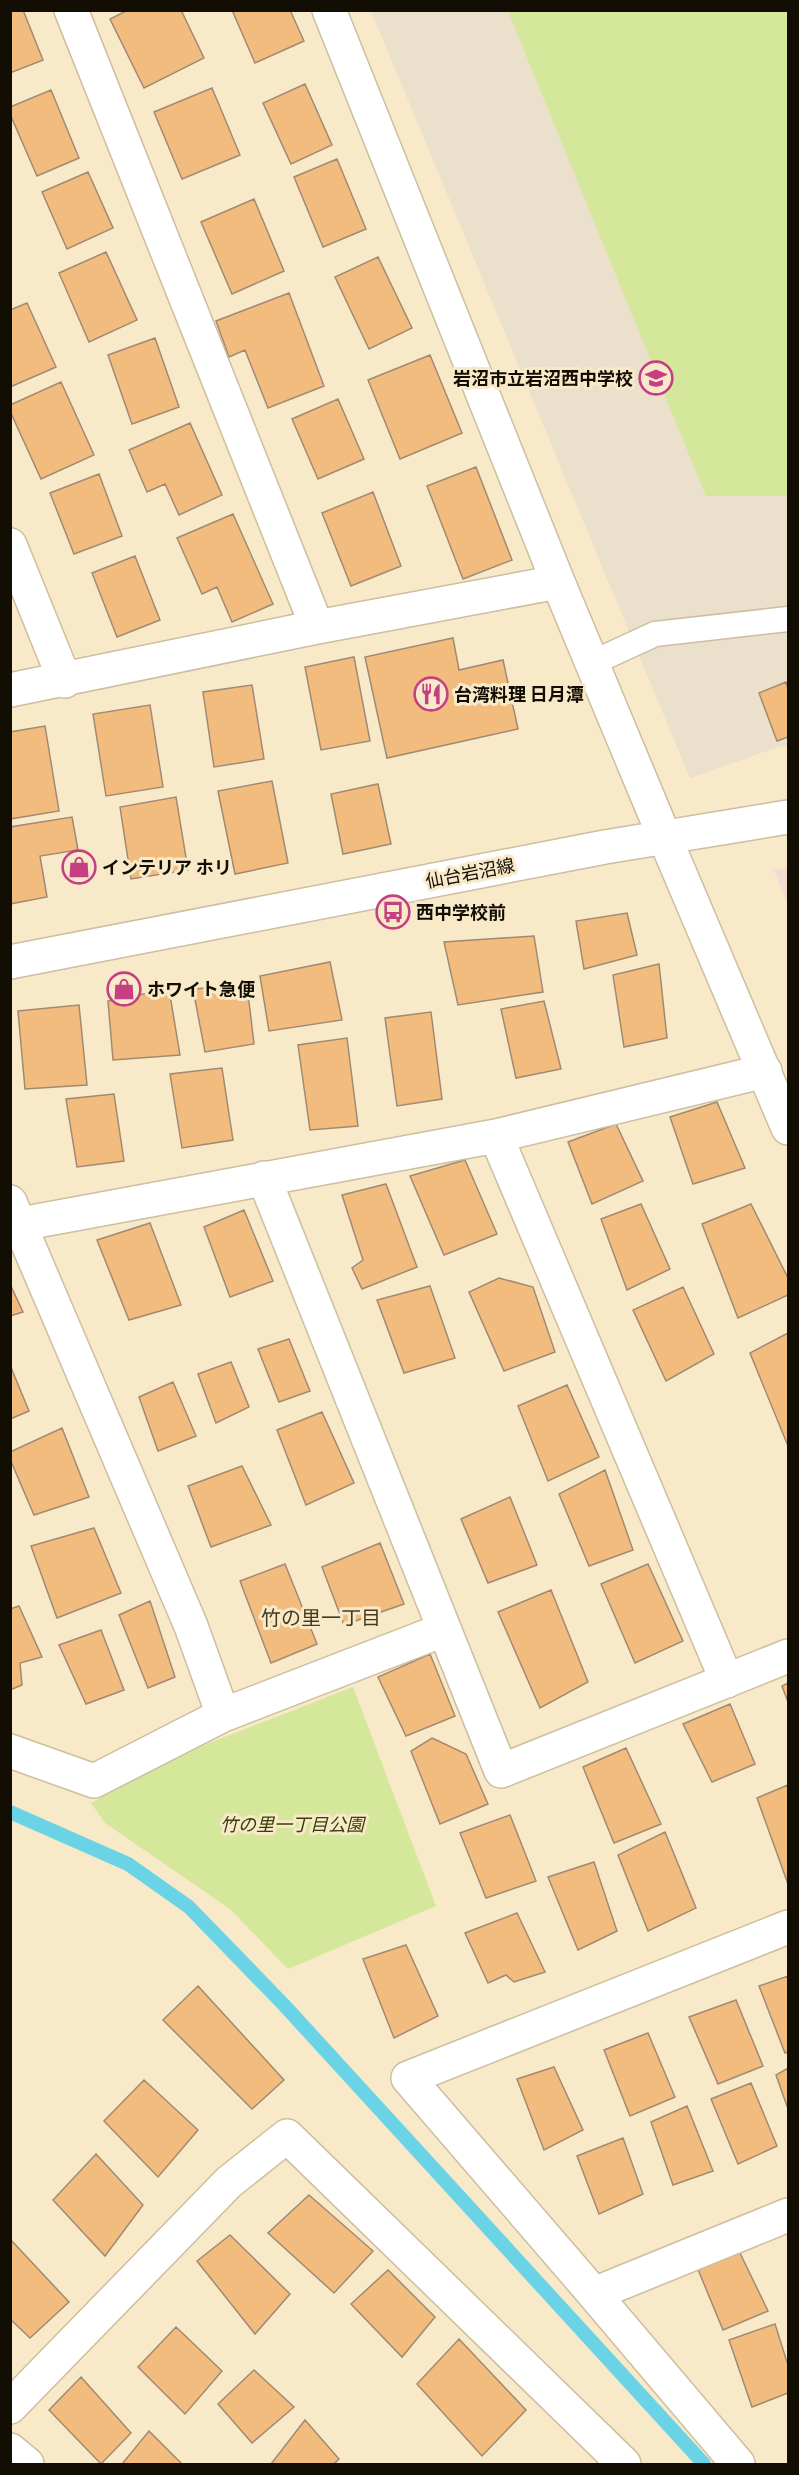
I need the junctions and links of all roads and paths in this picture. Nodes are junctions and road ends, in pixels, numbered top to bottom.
1 (71, 10) edge
2 (329, 10) edge
3 (10, 544) edge
4 (558, 582) junction
5 (789, 619) edge
6 (317, 627) junction
7 (592, 663) junction
8 (65, 681) junction
9 (10, 690) edge
10 (789, 817) edge
11 (664, 836) junction
12 (10, 962) edge
13 (765, 1071) junction
14 (789, 1128) edge
15 (496, 1136) junction
16 (264, 1178) junction
17 (14, 1218) edge
18 (443, 1630) junction
19 (789, 1656) edge
20 (727, 1681) junction
21 (223, 1716) junction
22 (10, 1751) edge
23 (789, 1927) edge
24 (789, 2215) edge
25 (594, 2294) junction
26 (10, 2407) edge
27 (10, 2450) edge
28 (27, 2464) edge
29 (624, 2464) edge
30 (738, 2464) edge

1 - 6 street
2 - 4 street
3 - 8 street
4 - 6 street
4 - 7 street
5 - 7 lane
6 - 8 street
7 - 11 street
8 - 9 street
10 - 11 street, 仙台岩沼線
11 - 12 street, 仙台岩沼線
11 - 13 street
13 - 14 street
13 - 15 street
15 - 16 street
15 - 20 street
16 - 17 street
16 - 18 street
17 - 21 street
18 - 20 street
18 - 21 street
19 - 20 street
21 - 22 street
23 - 25 street
24 - 25 street
25 - 30 street
26 - 29 street
27 - 28 street

